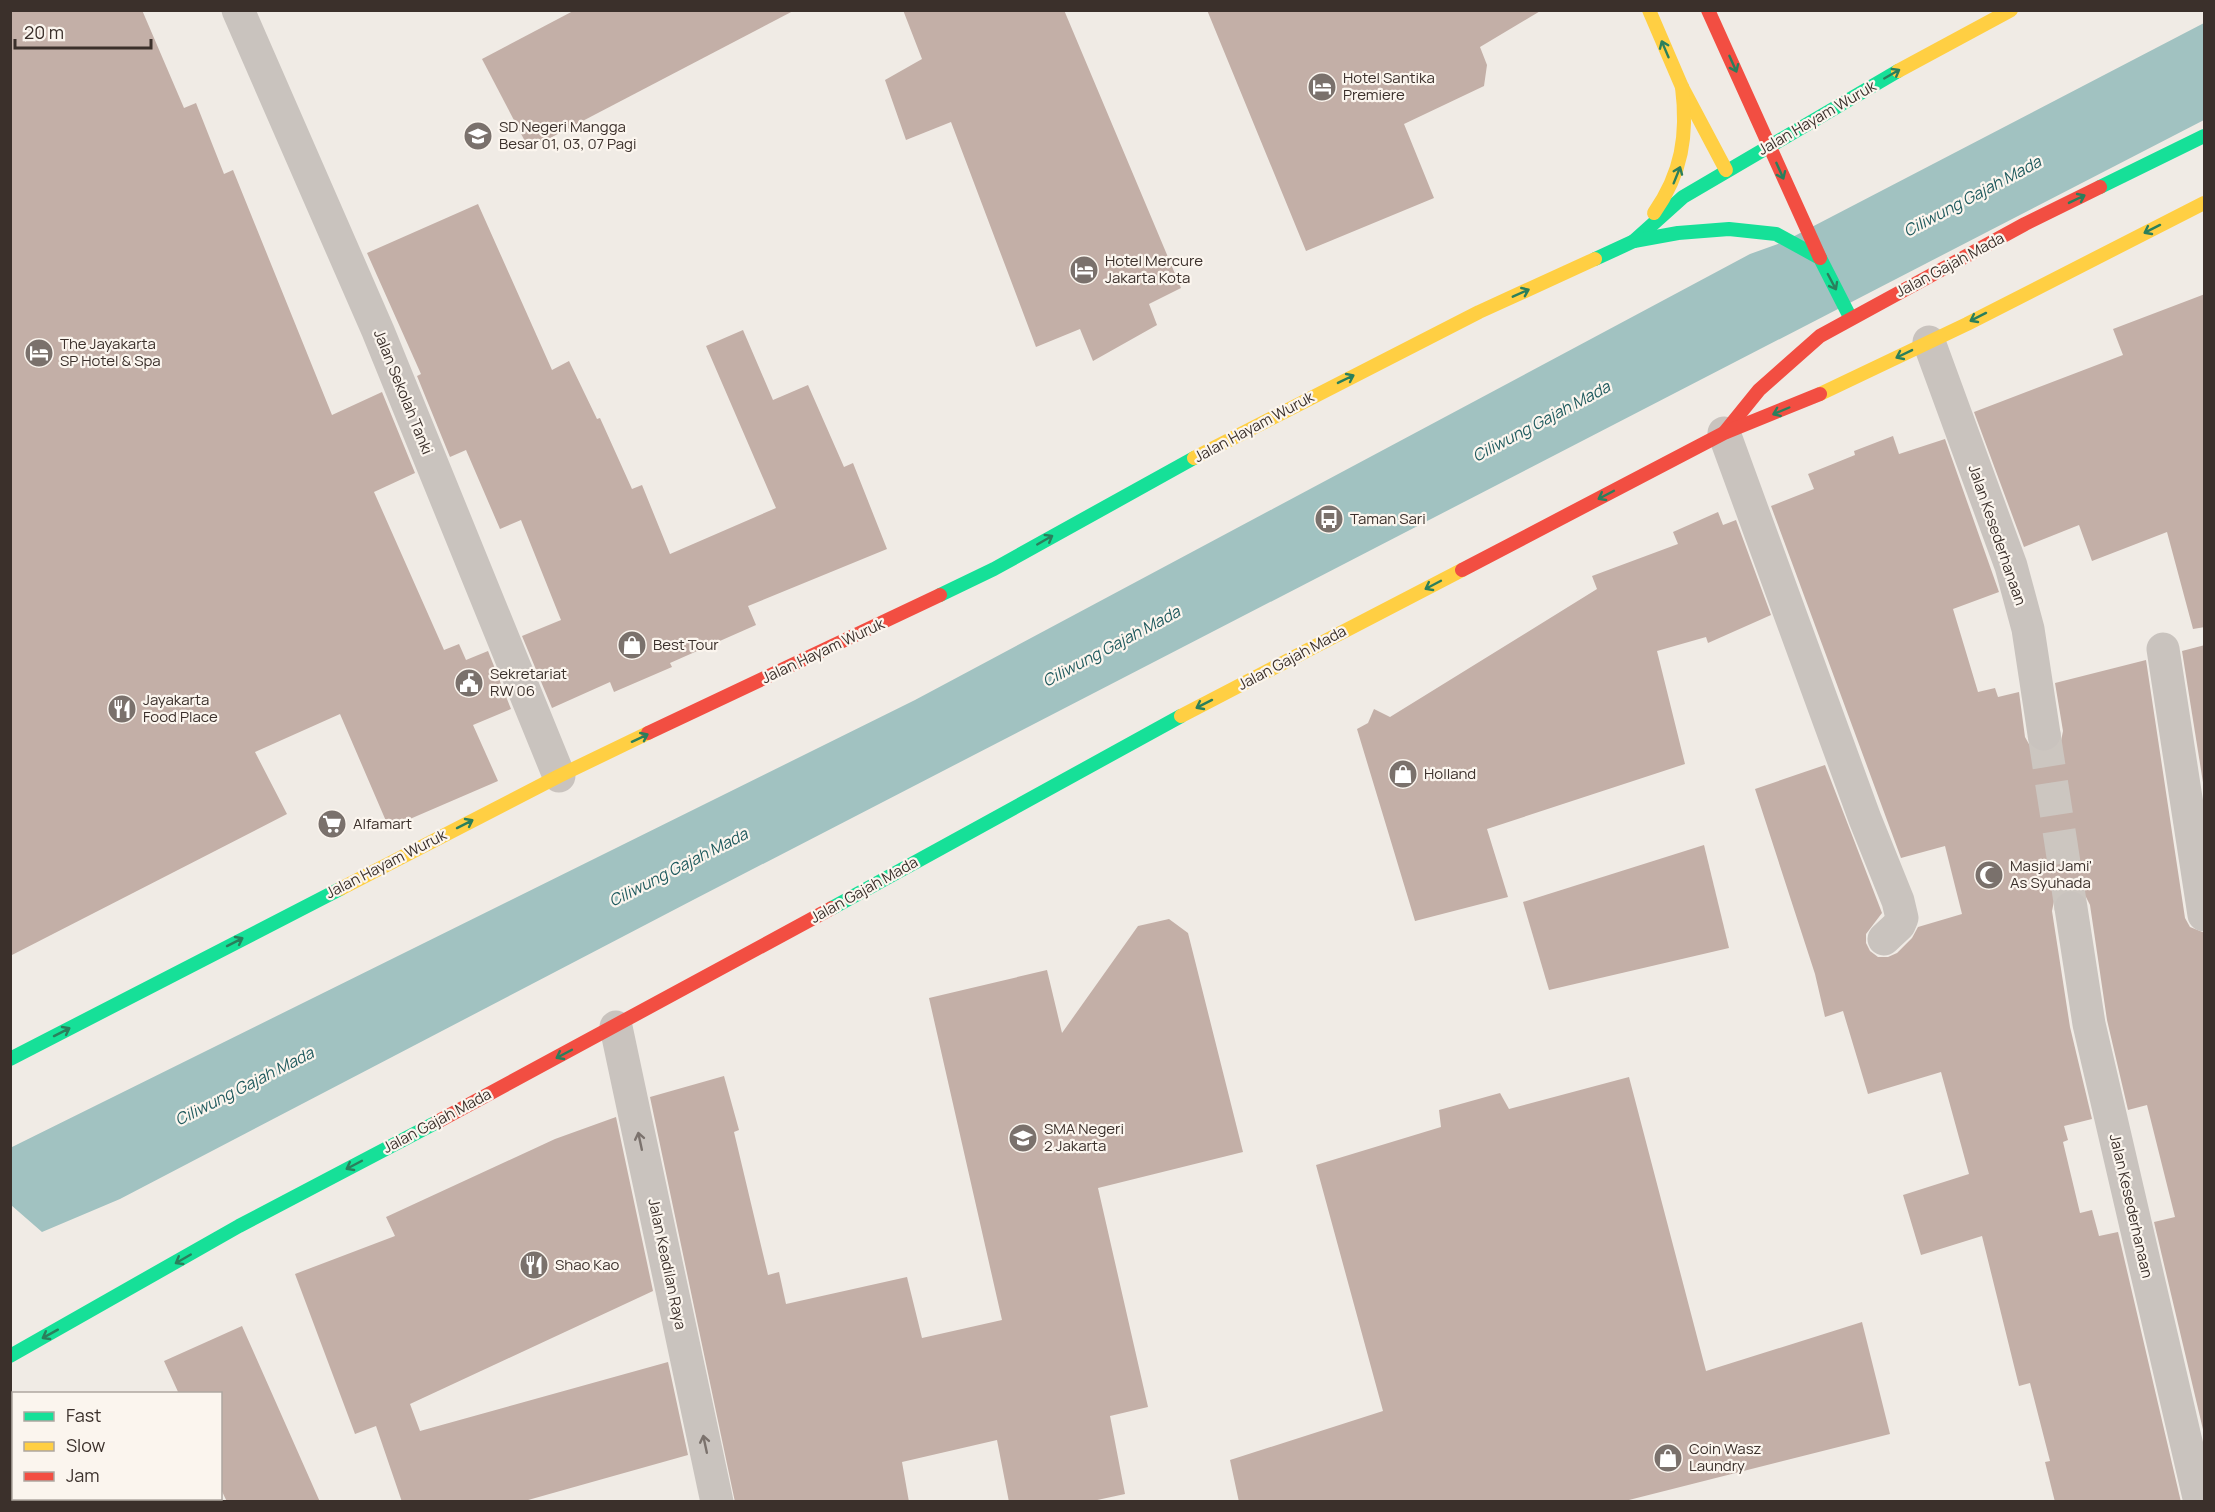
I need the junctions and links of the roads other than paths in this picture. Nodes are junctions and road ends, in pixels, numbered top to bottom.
1 (238, 10) edge
2 (1649, 10) edge
3 (1708, 10) edge
4 (2011, 10) edge
5 (1682, 87) junction
6 (2205, 136) edge
7 (1769, 146) junction
8 (1726, 170) junction
9 (2205, 203) edge
10 (1634, 241) junction
11 (1820, 258) junction
12 (1847, 311) junction
13 (1929, 342) junction
14 (1724, 433) junction
15 (2163, 649) dead end
16 (2044, 734) tunnel mouth
17 (559, 776) junction
18 (2071, 908) tunnel mouth
19 (2205, 915) edge
20 (1884, 939) dead end
21 (616, 1027) junction
22 (10, 1059) edge
23 (10, 1356) edge
24 (717, 1502) edge
25 (2200, 1502) edge

1 - 17 street, Jalan Sekolah Tanki
5 -> 2 main road
3 -> 7 main road
7 -> 4 main road, Jalan Hayam Wuruk
5 - 8 main road
10 -> 5 main road
12 -> 6 main road, Jalan Gajah Mada
7 - 8 main road, Jalan Hayam Wuruk
7 -> 11 main road
8 - 10 main road, Jalan Hayam Wuruk
9 -> 13 main road, Jalan Gajah Mada
10 - 11 main road, Jalan Hayam Wuruk
17 -> 10 main road, Jalan Hayam Wuruk
11 -> 12 main road
12 - 14 main road, Jalan Gajah Mada
13 -> 14 main road, Jalan Gajah Mada
13 - 16 street, Jalan Kesederhanaan
14 - 20 street
14 -> 21 main road, Jalan Gajah Mada
15 - 19 street
22 -> 17 main road, Jalan Hayam Wuruk
18 - 25 street, Jalan Kesederhanaan
21 -> 23 main road, Jalan Gajah Mada
24 -> 21 street, Jalan Keadilan Raya

